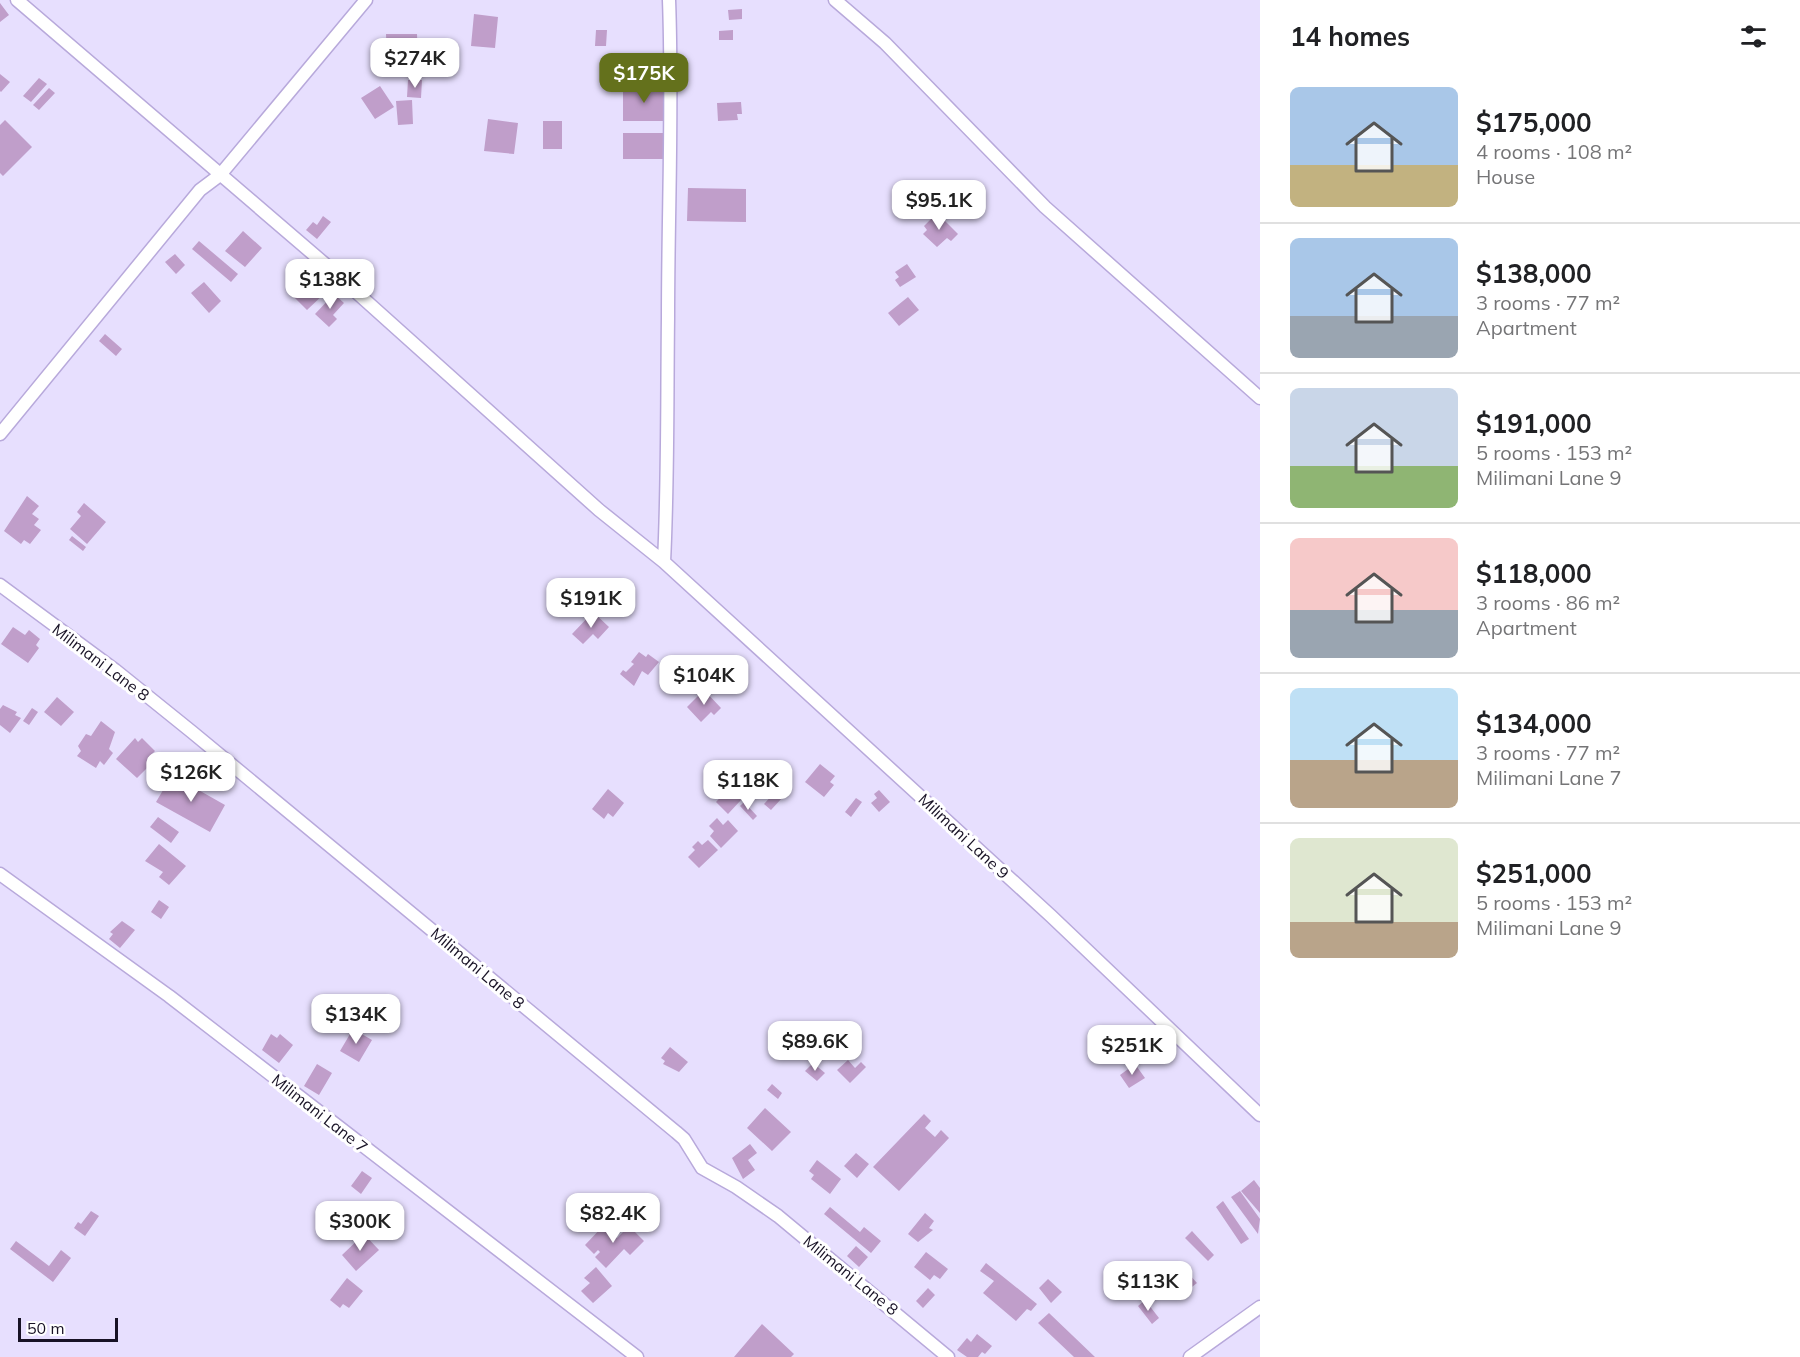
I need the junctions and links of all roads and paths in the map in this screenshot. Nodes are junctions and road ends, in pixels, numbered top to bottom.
1 (17, 0) edge
2 (366, 0) edge
3 (669, 0) edge
4 (836, 0) edge
5 (220, 175) junction
6 (1260, 398) edge
7 (0, 434) edge
8 (664, 562) junction
9 (0, 585) edge
10 (0, 874) edge
11 (1260, 1115) edge
12 (1260, 1307) edge
13 (637, 1357) edge
14 (948, 1357) edge
15 (1190, 1357) edge

1 - 5 street, Milimani Lane 9
2 - 5 street
3 - 8 street
4 - 6 street
5 - 7 street
5 - 8 street, Milimani Lane 9
8 - 11 street, Milimani Lane 9
9 - 14 street, Milimani Lane 8
10 - 13 street, Milimani Lane 7
12 - 15 street

